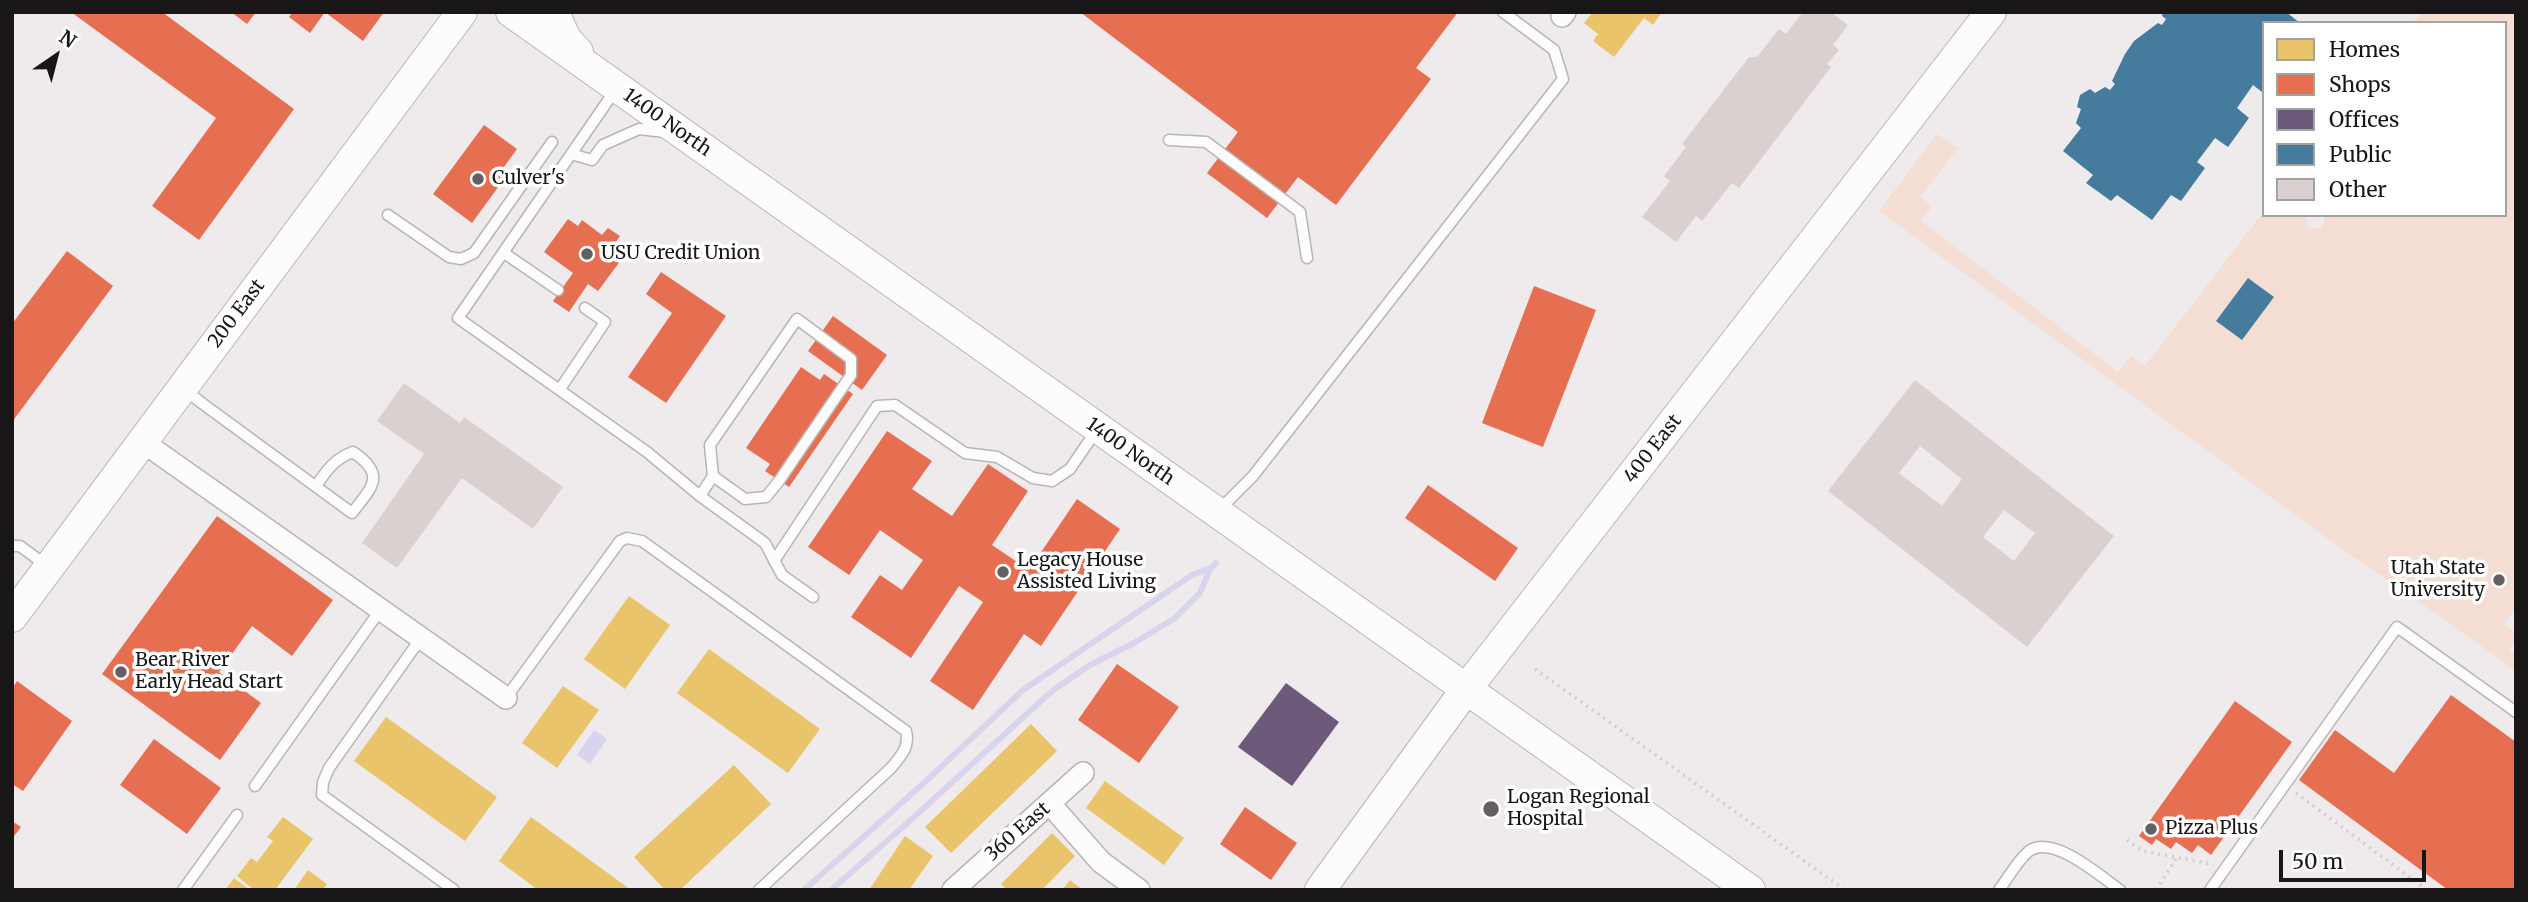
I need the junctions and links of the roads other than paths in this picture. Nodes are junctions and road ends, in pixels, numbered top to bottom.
1 (463, 12) edge
2 (511, 12) edge
3 (554, 12) edge
4 (1503, 12) edge
5 (1992, 12) edge
6 (607, 81) junction
7 (684, 135) junction
8 (1169, 140) dead end
9 (552, 142) dead end
10 (571, 155) junction
11 (388, 215) dead end
12 (504, 253) junction
13 (1307, 258) dead end
14 (558, 290) dead end
15 (585, 308) dead end
16 (183, 388) junction
17 (560, 389) junction
18 (1097, 428) junction
19 (143, 442) junction
20 (713, 476) junction
21 (316, 486) junction
22 (700, 496) junction
23 (1216, 513) junction
24 (12, 546) edge
25 (774, 561) junction
26 (49, 567) junction
27 (813, 597) dead end
28 (381, 609) junction
29 (12, 617) edge
30 (421, 638) junction
31 (1467, 688) junction
32 (506, 698) joint
33 (2516, 712) edge
34 (1083, 772) dead end
35 (255, 786) dead end
36 (1050, 804) junction
37 (237, 815) dead end
38 (183, 890) edge
39 (454, 890) edge
40 (759, 890) edge
41 (953, 890) edge
42 (1139, 890) edge
43 (1320, 890) edge
44 (1750, 890) edge
45 (1999, 890) edge
46 (2120, 890) edge
47 (2210, 890) edge

1 - 16 main road, 200 East
2 - 6 main road, 1400 North
3 - 6 main road
4 - 23 lane
5 - 31 main road, 400 East
6 - 7 main road, 1400 North
6 - 10 lane
7 - 10 lane
7 - 18 main road, 1400 North
8 - 13 lane
9 - 11 lane
10 - 12 lane
12 - 14 lane
12 - 17 lane
15 - 17 lane
16 - 19 main road, 200 East
16 - 21 lane
17 - 22 lane
18 - 23 main road, 1400 North
18 - 25 lane
19 - 26 main road, 200 East
19 - 28 street
20 - 20 lane
20 - 22 lane
21 - 21 lane
22 - 25 lane
23 - 31 main road, 1400 North
24 - 26 lane
25 - 27 lane
26 - 29 main road, 200 East
28 - 30 street
28 - 35 lane
30 - 32 street
30 - 39 lane
31 - 43 main road, 400 East
31 - 44 main road, 1400 North
32 - 40 lane
33 - 47 lane
34 - 36 street, 360 East
36 - 41 street, 360 East
36 - 42 street
37 - 38 lane
45 - 46 lane

